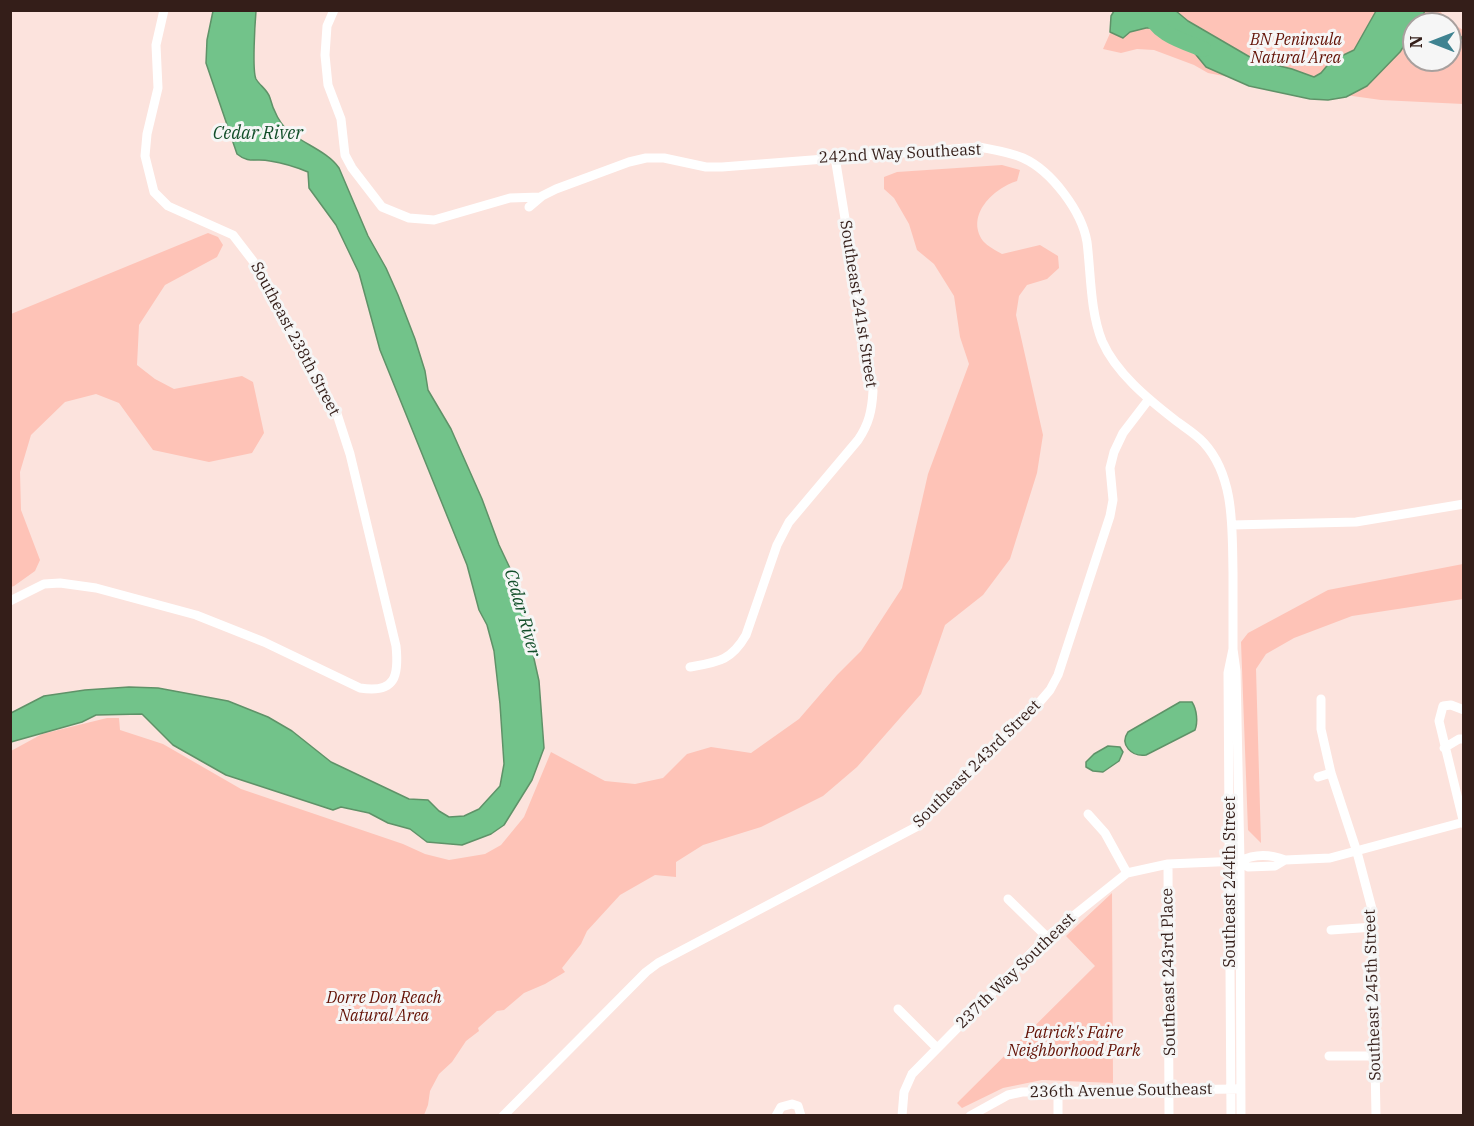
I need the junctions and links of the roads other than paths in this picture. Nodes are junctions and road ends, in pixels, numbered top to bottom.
1 (164, 10) edge
2 (334, 10) edge
3 (835, 157) junction
4 (540, 197) junction
5 (529, 207) dead end
6 (1149, 399) junction
7 (1211, 452) joint
8 (1464, 504) edge
9 (1232, 525) junction
10 (10, 601) edge
11 (690, 667) dead end
12 (1321, 699) dead end
13 (1464, 710) edge
14 (1464, 739) edge
15 (1444, 748) junction
16 (1331, 773) junction
17 (1318, 777) dead end
18 (1088, 814) dead end
19 (1463, 823) edge
20 (1357, 852) junction
21 (1235, 861) junction
22 (1168, 864) junction
23 (1127, 873) junction
24 (1008, 899) dead end
25 (1374, 927) junction
26 (1331, 930) dead end
27 (1047, 937) junction
28 (898, 1009) dead end
29 (936, 1047) junction
30 (1329, 1056) dead end
31 (1375, 1056) junction
32 (1236, 1089) junction
33 (1170, 1090) junction
34 (1058, 1091) junction
35 (503, 1116) edge
36 (776, 1116) edge
37 (801, 1116) edge
38 (902, 1116) edge
39 (970, 1116) edge
40 (1058, 1116) edge
41 (1169, 1116) edge
42 (1231, 1116) edge
43 (1241, 1116) edge
44 (1376, 1116) edge

1 - 10 street, Southeast 238th Street
2 - 4 street
3 - 4 street, 242nd Way Southeast
3 - 6 street, 242nd Way Southeast
3 - 11 street, Southeast 241st Street
4 - 5 street, 242nd Way Southeast
6 - 7 street, 242nd Way Southeast
6 - 35 street, Southeast 243rd Street
7 - 9 street, Southeast 244th Street
8 - 9 street
9 - 21 street, Southeast 244th Street
12 - 16 street, Southeast 245th Street
13 - 15 street
14 - 15 street
15 - 19 street
16 - 17 street
16 - 20 street, Southeast 245th Street
18 - 23 street
19 - 20 street, 237th Way Southeast
20 - 21 street, 237th Way Southeast
20 - 25 street, Southeast 245th Street
21 - 22 street, 237th Way Southeast
21 - 32 street, Southeast 244th Street
22 - 23 street, 237th Way Southeast
22 - 33 street, Southeast 243rd Place
23 - 27 street, 237th Way Southeast
24 - 27 street
25 - 26 street
25 - 31 street, Southeast 245th Street
27 - 29 street, 237th Way Southeast
28 - 29 street
29 - 38 street, 237th Way Southeast
30 - 31 street
31 - 44 street, Southeast 245th Street
32 - 33 street, 236th Avenue Southeast
32 - 42 street, Southeast 244th Street
32 - 43 street, Southeast 244th Street
33 - 34 street, 236th Avenue Southeast
33 - 41 street, Southeast 243rd Place
34 - 39 street, 236th Avenue Southeast
34 - 40 street
36 - 37 street

